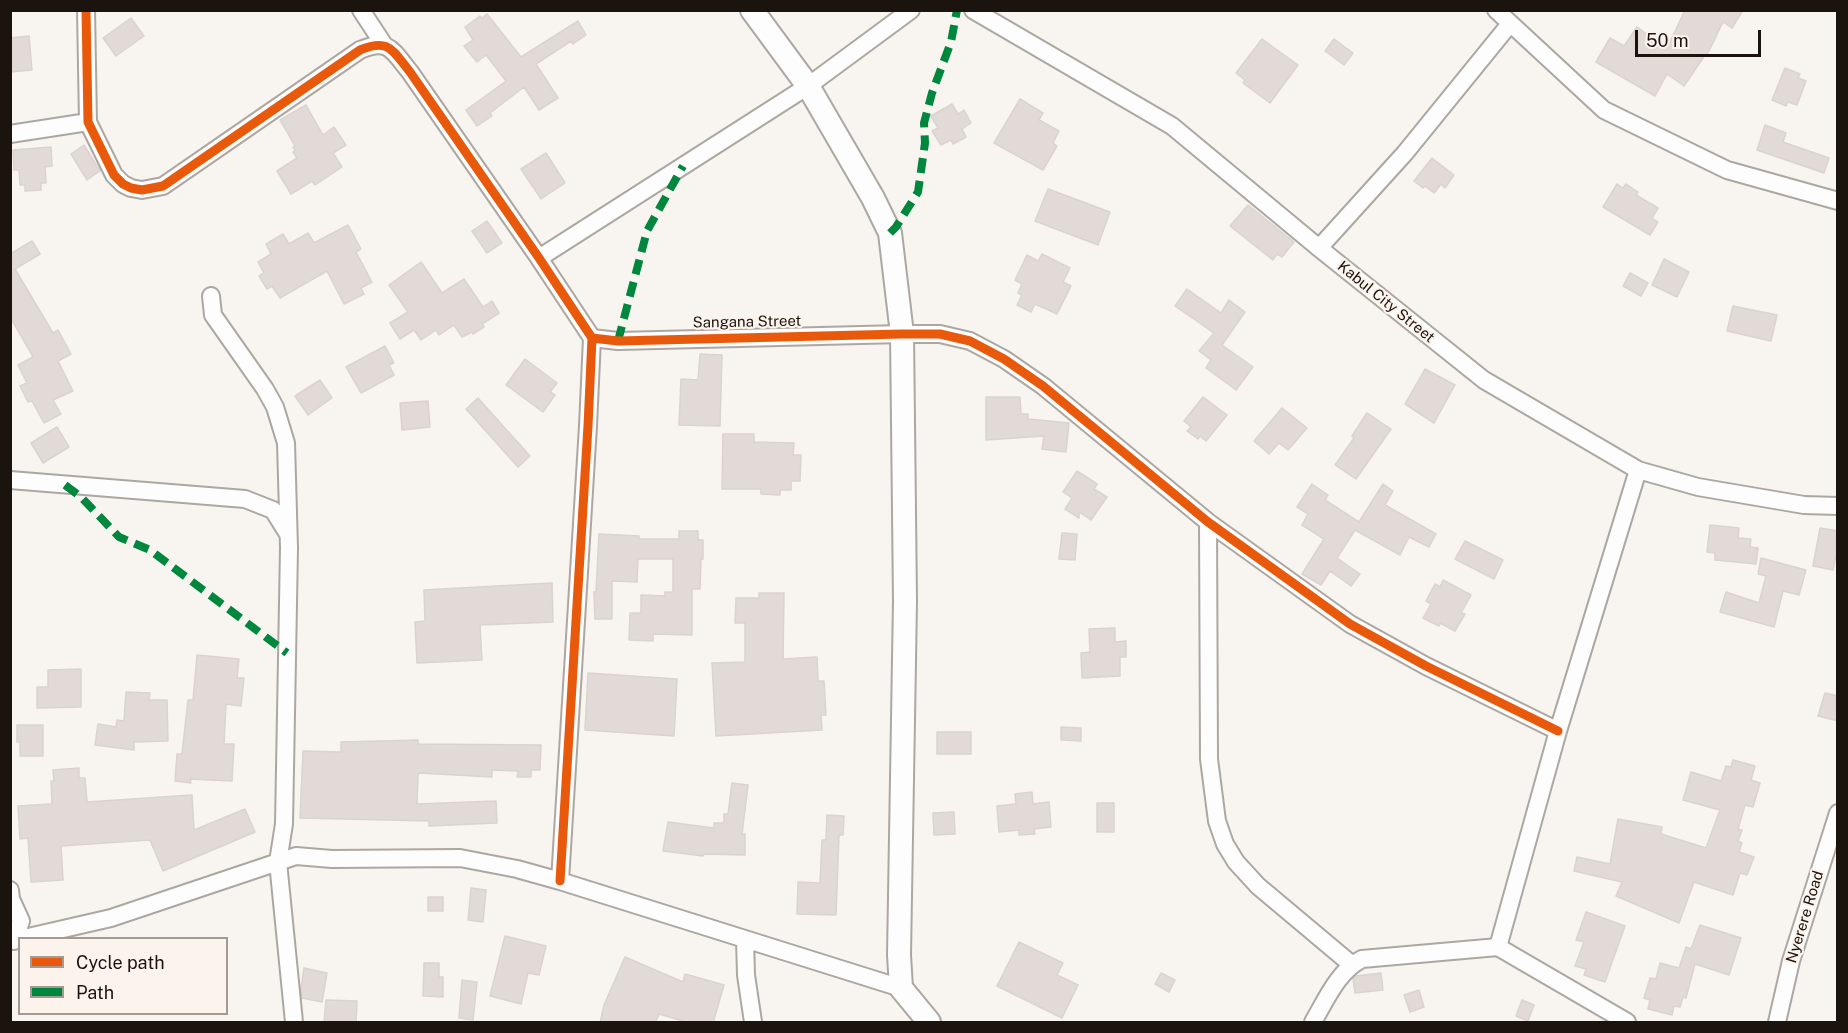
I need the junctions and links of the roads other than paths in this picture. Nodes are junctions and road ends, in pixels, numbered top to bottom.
1 (86, 10) edge
2 (361, 10) edge
3 (752, 10) edge
4 (911, 10) edge
5 (974, 10) edge
6 (1496, 10) edge
7 (1509, 25) junction
8 (384, 45) junction
9 (808, 86) junction
10 (87, 122) junction
11 (10, 134) edge
12 (1838, 201) edge
13 (1319, 248) junction
14 (539, 258) junction
15 (211, 296) dead end
16 (902, 334) junction
17 (592, 338) junction
18 (1638, 470) junction
19 (10, 480) edge
20 (1838, 506) edge
21 (1208, 522) junction
22 (288, 534) junction
23 (1558, 731) junction
24 (1837, 815) edge
25 (278, 862) junction
26 (560, 880) junction
27 (10, 890) edge
28 (30, 937) edge
29 (746, 939) junction
30 (17, 940) edge
31 (1498, 946) junction
32 (1351, 964) junction
33 (901, 988) junction
34 (294, 1023) edge
35 (753, 1023) edge
36 (929, 1023) edge
37 (1313, 1023) edge
38 (1627, 1023) edge
39 (1777, 1023) edge

1 - 10 street
2 - 8 street
3 - 9 street
4 - 9 street
5 - 13 street, Kabul City Street
6 - 7 street
7 - 12 street
7 - 13 street
8 - 10 street
8 - 14 street
9 - 14 street
9 - 16 street
10 - 11 street
13 - 18 street, Kabul City Street
14 - 17 street
15 - 22 street
16 - 17 street, Sangana Street
16 - 21 street, Sangana Street
16 - 33 street
17 - 26 street
18 - 20 street, Kabul City Street
18 - 23 street
19 - 22 street
21 - 23 street, Sangana Street
21 - 32 street
22 - 25 street
23 - 31 street
24 - 39 street, Nyerere Road
25 - 26 street
25 - 28 street
25 - 34 street
26 - 29 street
27 - 30 street
29 - 33 street
29 - 35 street
31 - 32 street
31 - 38 street
32 - 37 street
33 - 36 street

